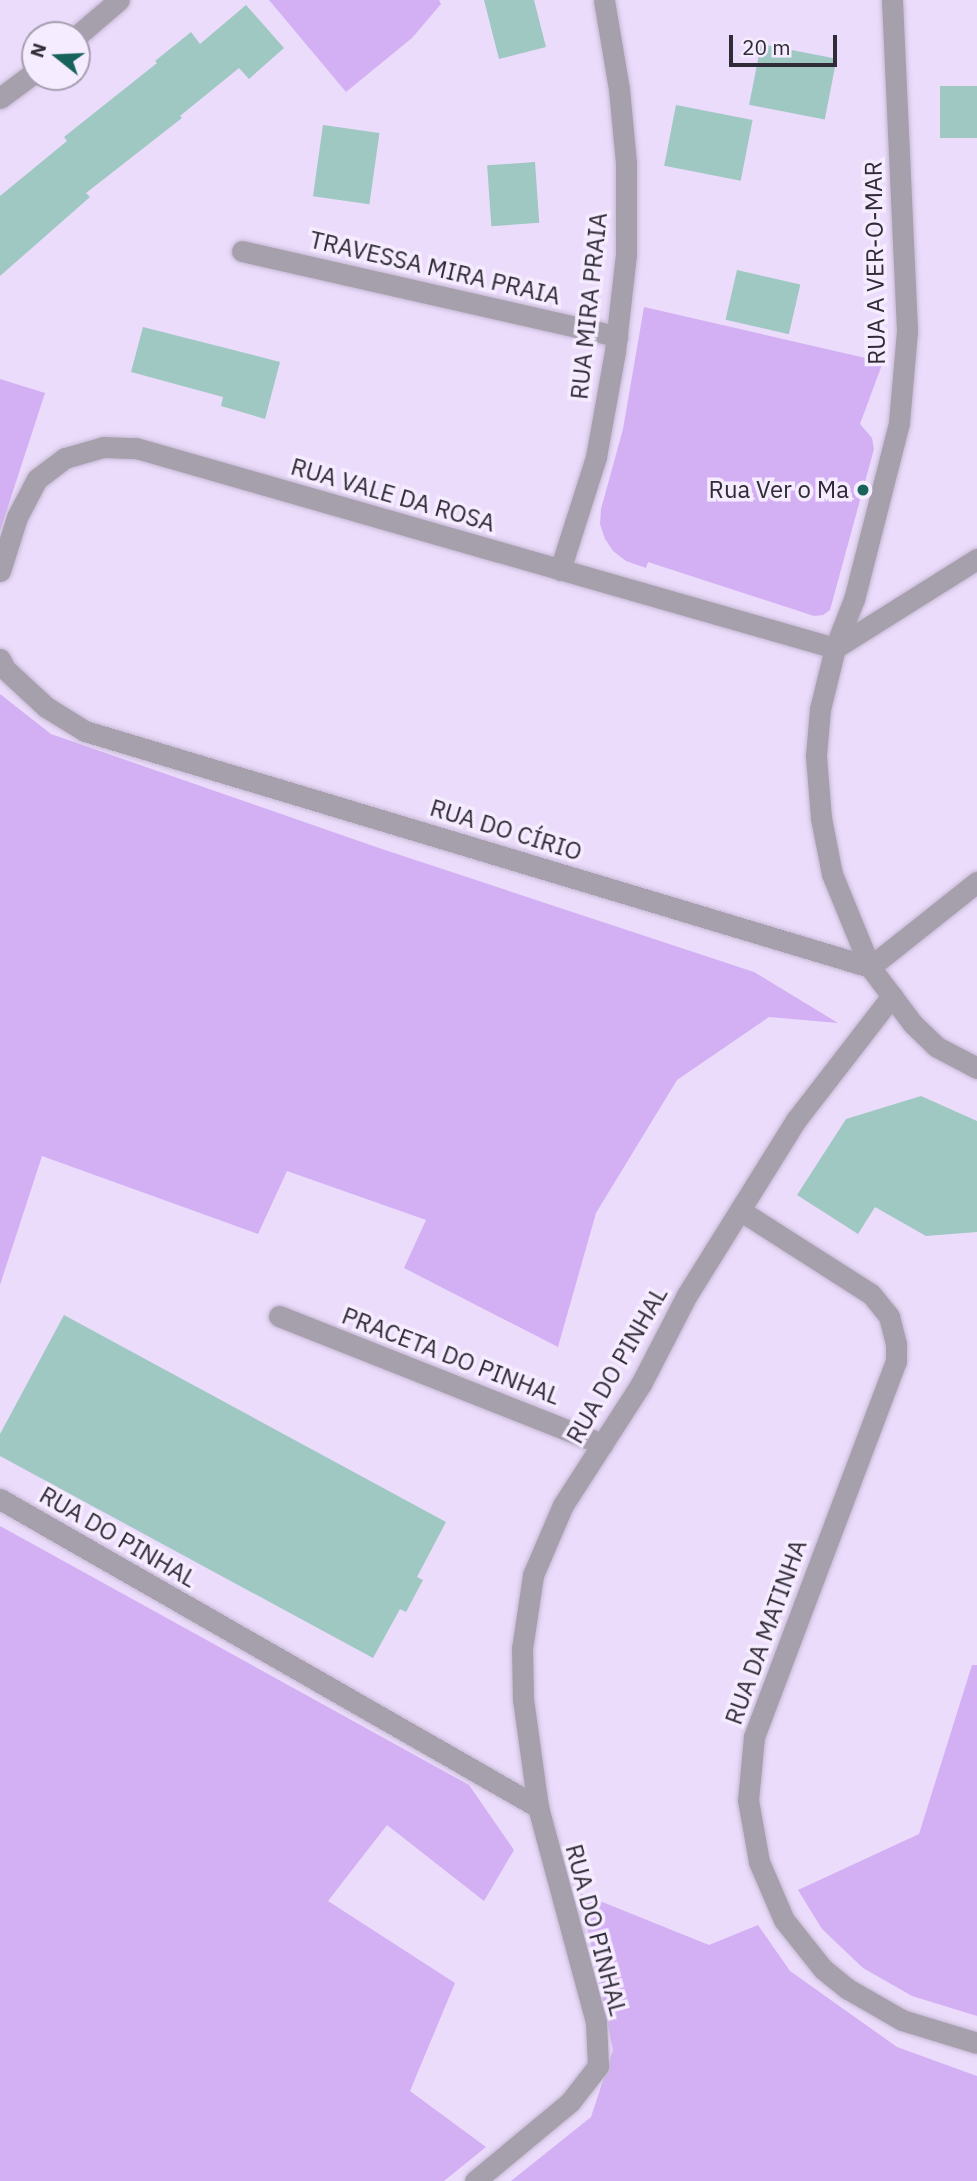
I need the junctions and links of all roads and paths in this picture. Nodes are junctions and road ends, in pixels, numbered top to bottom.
1 (119, 0) edge
2 (604, 0) edge
3 (892, 0) edge
4 (91, 24) edge
5 (21, 82) edge
6 (0, 98) edge
7 (242, 251) dead end
8 (617, 336) junction
9 (977, 559) edge
10 (560, 570) junction
11 (0, 571) edge
12 (835, 648) junction
13 (2, 666) edge
14 (977, 882) edge
15 (870, 967) junction
16 (892, 996) junction
17 (977, 1068) edge
18 (741, 1210) junction
19 (279, 1316) dead end
20 (603, 1444) junction
21 (0, 1499) edge
22 (538, 1807) junction
23 (977, 2043) edge
24 (475, 2181) edge

1 - 4 street
2 - 8 street, RUA MIRA PRAIA
3 - 12 street, RUA A VER-O-MAR
5 - 6 street
7 - 8 street, TRAVESSA MIRA PRAIA
8 - 10 street, RUA MIRA PRAIA
9 - 12 street
10 - 11 street, RUA VALE DA ROSA
10 - 12 street, RUA VALE DA ROSA
12 - 15 street, RUA A VER-O-MAR
13 - 15 street, RUA DO CÍRIO
14 - 15 street
15 - 16 street
16 - 17 street
16 - 18 street, RUA DO PINHAL
18 - 20 street, RUA DO PINHAL
18 - 23 street, RUA DA MATINHA
19 - 20 street, PRACETA DO PINHAL
20 - 22 street, RUA DO PINHAL
21 - 22 street, RUA DO PINHAL
22 - 24 street, RUA DO PINHAL

